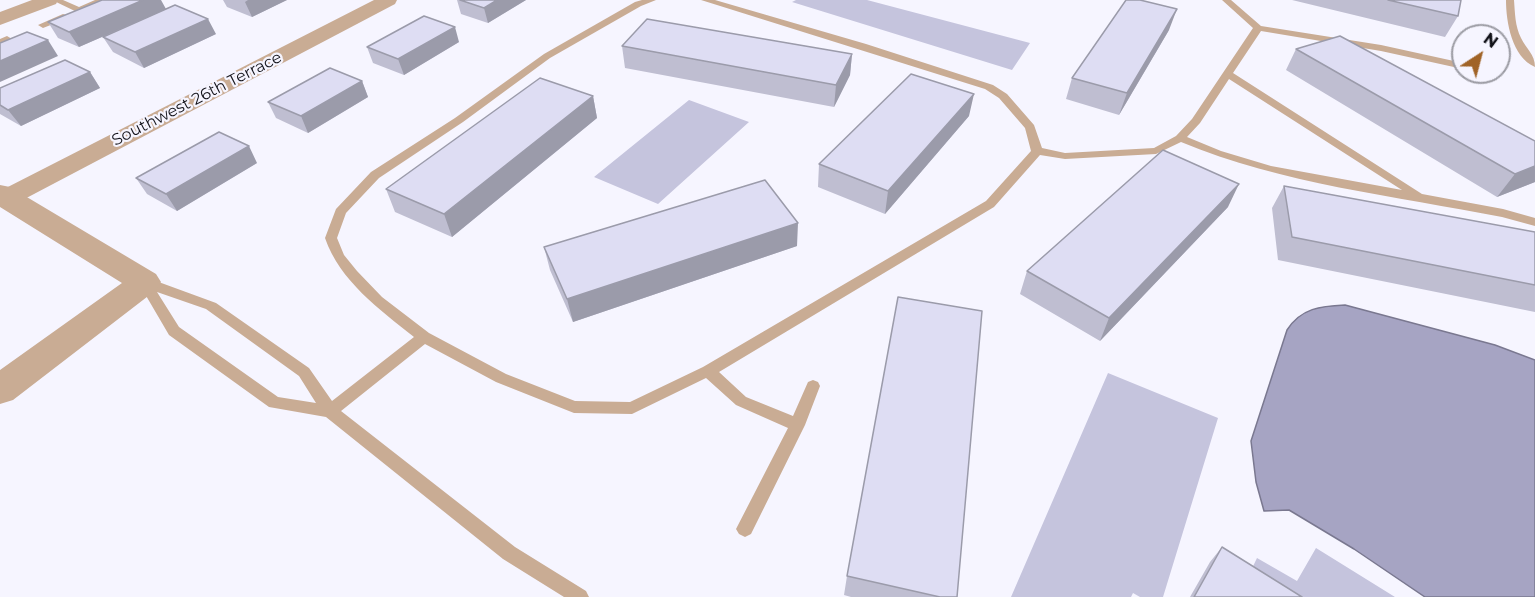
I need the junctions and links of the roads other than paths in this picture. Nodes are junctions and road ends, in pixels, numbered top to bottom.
1 (49, 0) edge
2 (56, 0) edge
3 (103, 0) edge
4 (388, 0) edge
5 (652, 0) edge
6 (705, 0) edge
7 (1226, 0) edge
8 (1510, 0) edge
9 (79, 10) junction
10 (0, 20) edge
11 (43, 26) dead end
12 (1258, 28) junction
13 (1451, 63) edge
14 (1535, 64) edge
15 (1228, 74) junction
16 (1180, 138) junction
17 (1037, 151) junction
18 (3, 196) edge
19 (1422, 198) junction
20 (1535, 222) edge
21 (145, 282) junction
22 (424, 337) junction
23 (708, 371) junction
24 (813, 387) dead end
25 (0, 390) edge
26 (330, 411) junction
27 (797, 425) junction
28 (745, 529) dead end
29 (580, 597) edge

1 - 10 street
2 - 9 lane
3 - 9 lane
4 - 18 street, Southwest 26th Terrace
5 - 22 lane
6 - 17 lane
7 - 12 lane
8 - 14 lane
9 - 11 lane
12 - 13 lane
12 - 15 lane
15 - 16 lane
15 - 19 lane
16 - 17 lane
16 - 19 lane
17 - 23 lane
18 - 21 street
19 - 20 lane
21 - 25 street
21 - 26 lane
21 - 26 lane
22 - 23 lane
22 - 26 lane
23 - 27 lane
24 - 27 lane
26 - 29 lane
27 - 28 lane

